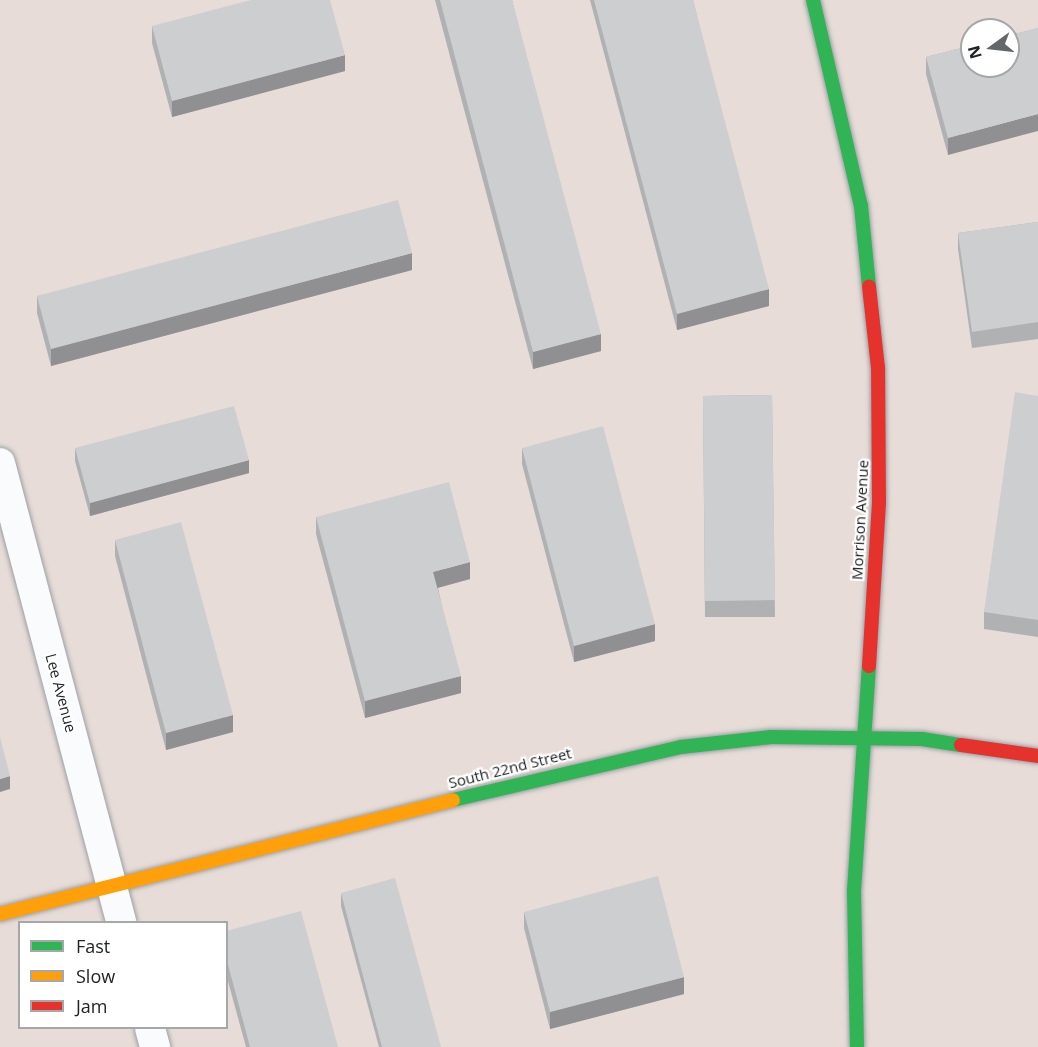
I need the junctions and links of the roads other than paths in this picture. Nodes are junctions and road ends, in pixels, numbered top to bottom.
1 (813, 0) edge
2 (0, 463) edge
3 (865, 736) junction
4 (1038, 756) edge
5 (112, 886) junction
6 (0, 914) edge
7 (122, 921) edge
8 (150, 1029) edge
9 (155, 1047) edge
10 (857, 1047) edge

1 - 3 street, Morrison Avenue
2 - 5 street, Lee Avenue
3 - 4 street, South 22nd Street
3 - 5 street, South 22nd Street
3 - 10 street, Morrison Avenue
5 - 6 street, South 22nd Street
5 - 7 street, Lee Avenue
8 - 9 street

